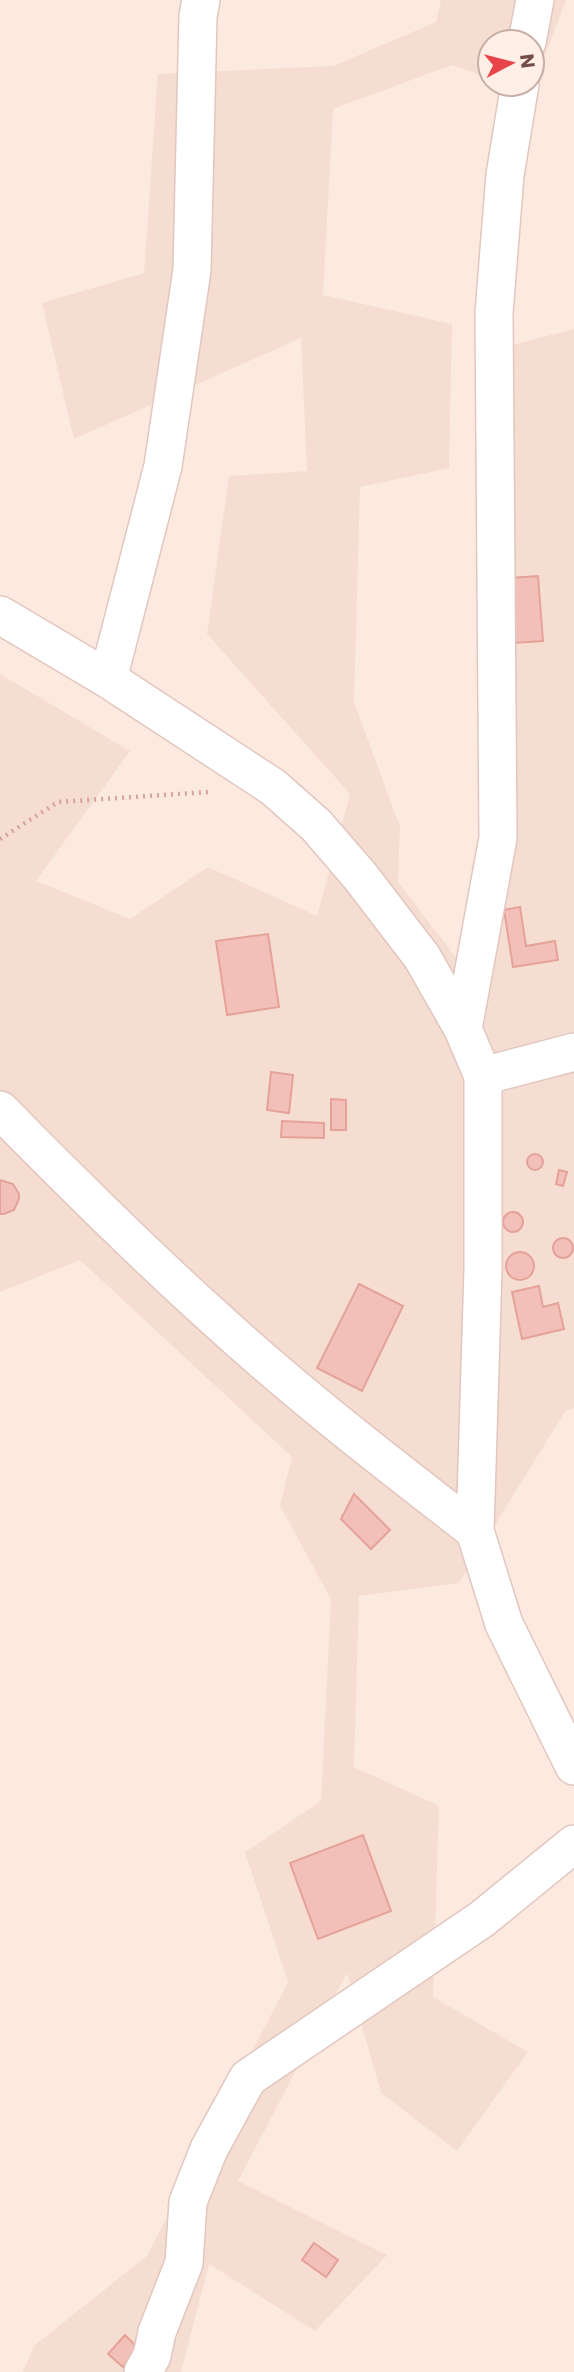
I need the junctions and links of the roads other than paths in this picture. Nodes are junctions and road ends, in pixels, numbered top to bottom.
1 (201, 0) edge
2 (535, 0) edge
3 (530, 28) edge
4 (518, 98) edge
5 (0, 615) edge
6 (108, 679) junction
7 (463, 1028) junction
8 (574, 1052) edge
9 (483, 1076) junction
10 (0, 1110) edge
11 (475, 1531) junction
12 (569, 1738) edge
13 (574, 1844) edge
14 (143, 2372) edge

1 - 6 street
2 - 3 street
4 - 7 street
5 - 6 street
6 - 7 street
7 - 9 street
8 - 9 street
9 - 11 street
10 - 11 street
11 - 12 street
13 - 14 street

